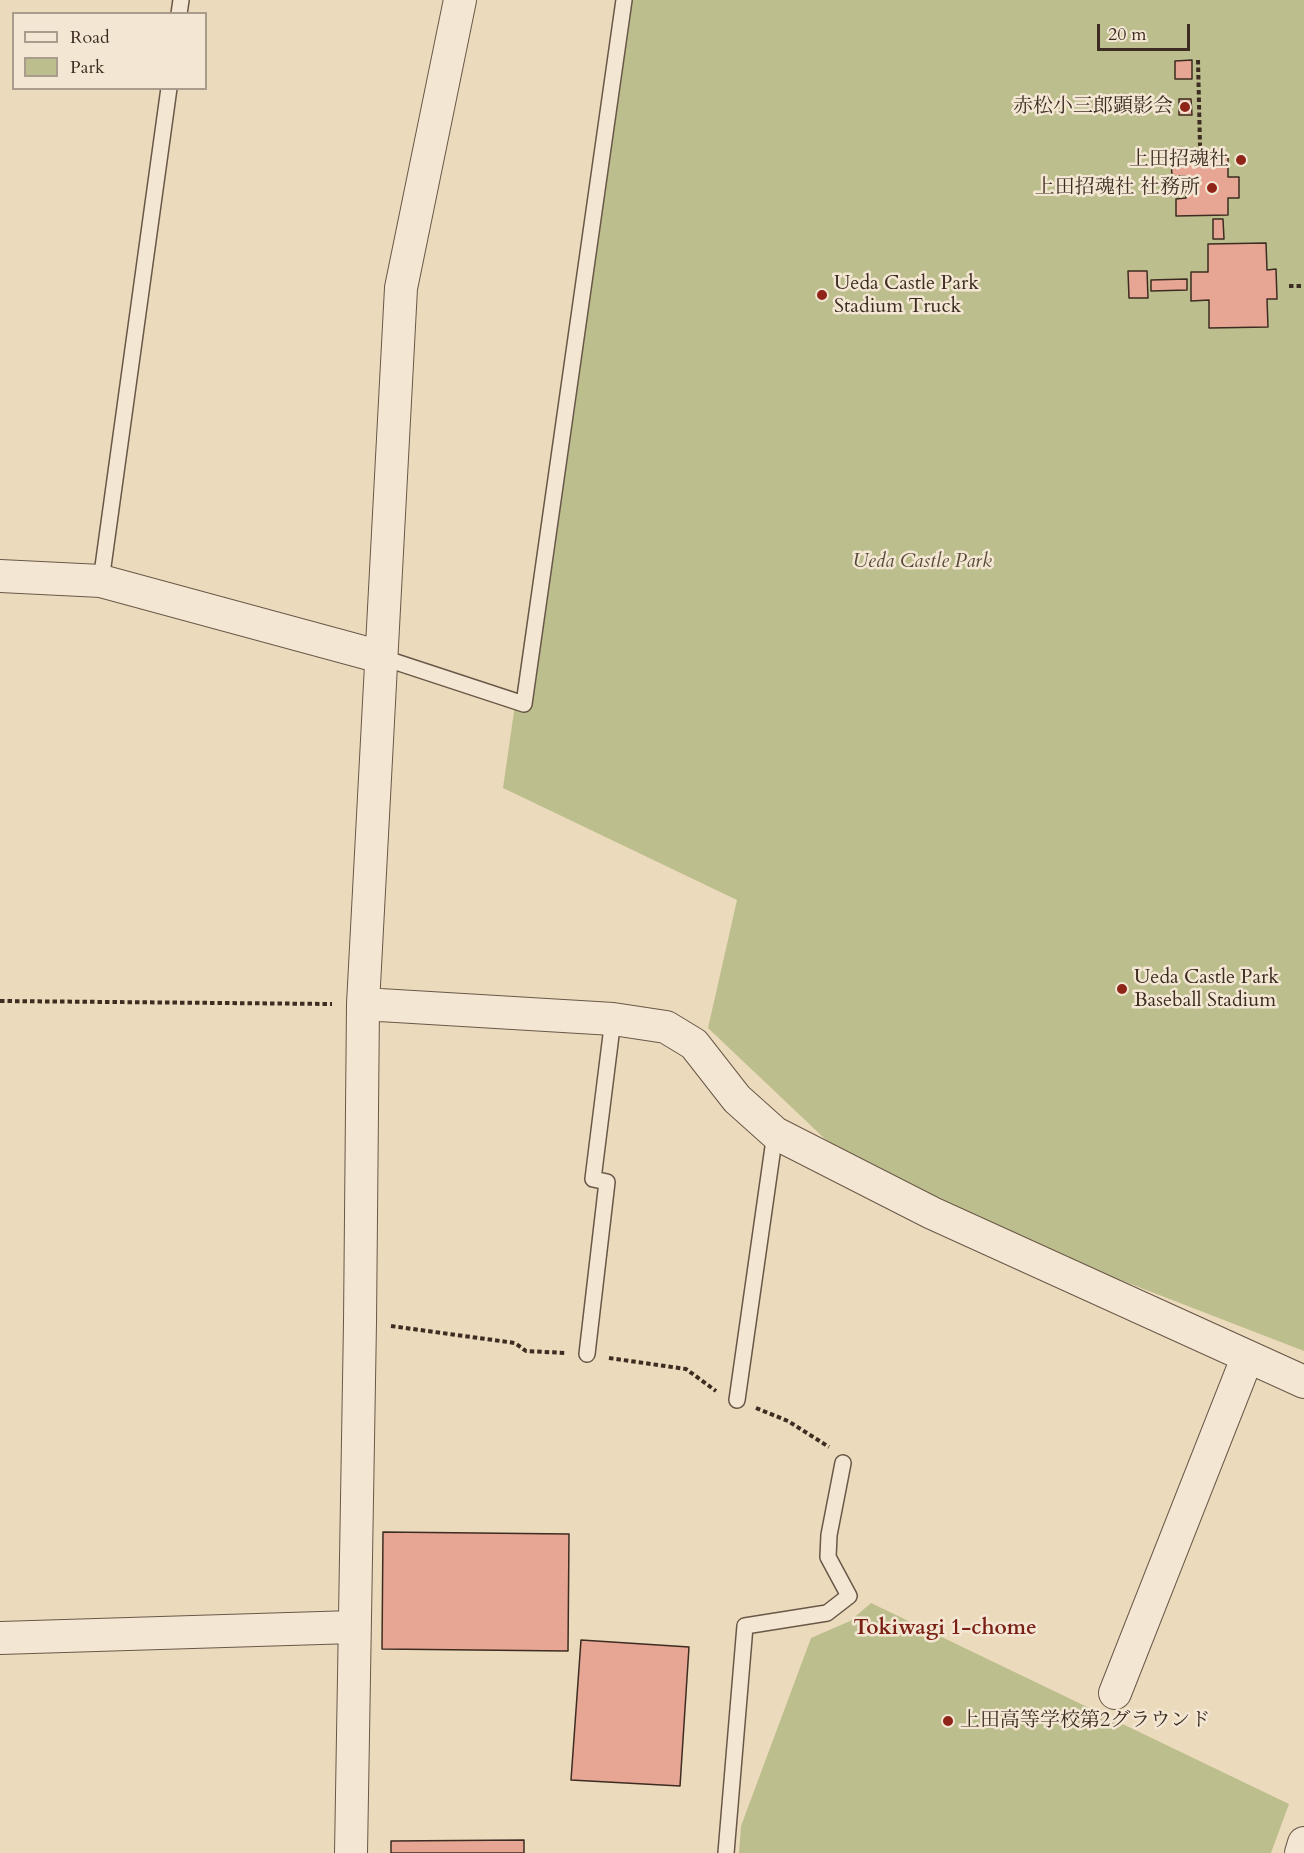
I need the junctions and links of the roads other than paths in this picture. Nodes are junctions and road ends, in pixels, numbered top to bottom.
1 (460, 0) edge
2 (624, 0) edge
3 (169, 90) edge
4 (0, 576) edge
5 (101, 581) junction
6 (381, 657) junction
7 (363, 1004) junction
8 (613, 1019) junction
9 (775, 1132) junction
10 (587, 1354) road end
11 (1247, 1358) junction
12 (1304, 1382) edge
13 (737, 1400) road end
14 (843, 1463) road end
15 (353, 1627) junction
16 (0, 1638) edge
17 (1116, 1693) dead end
18 (1304, 1843) edge
19 (351, 1853) edge
20 (726, 1853) edge
21 (1300, 1853) edge

1 - 6 street
2 - 6 lane
3 - 5 lane
4 - 5 street
5 - 6 street
6 - 7 street
7 - 8 street
7 - 15 street
8 - 9 street
8 - 10 lane
9 - 11 street
9 - 13 lane
11 - 12 street
11 - 17 street
14 - 20 lane
15 - 16 street
15 - 19 street
18 - 21 street

